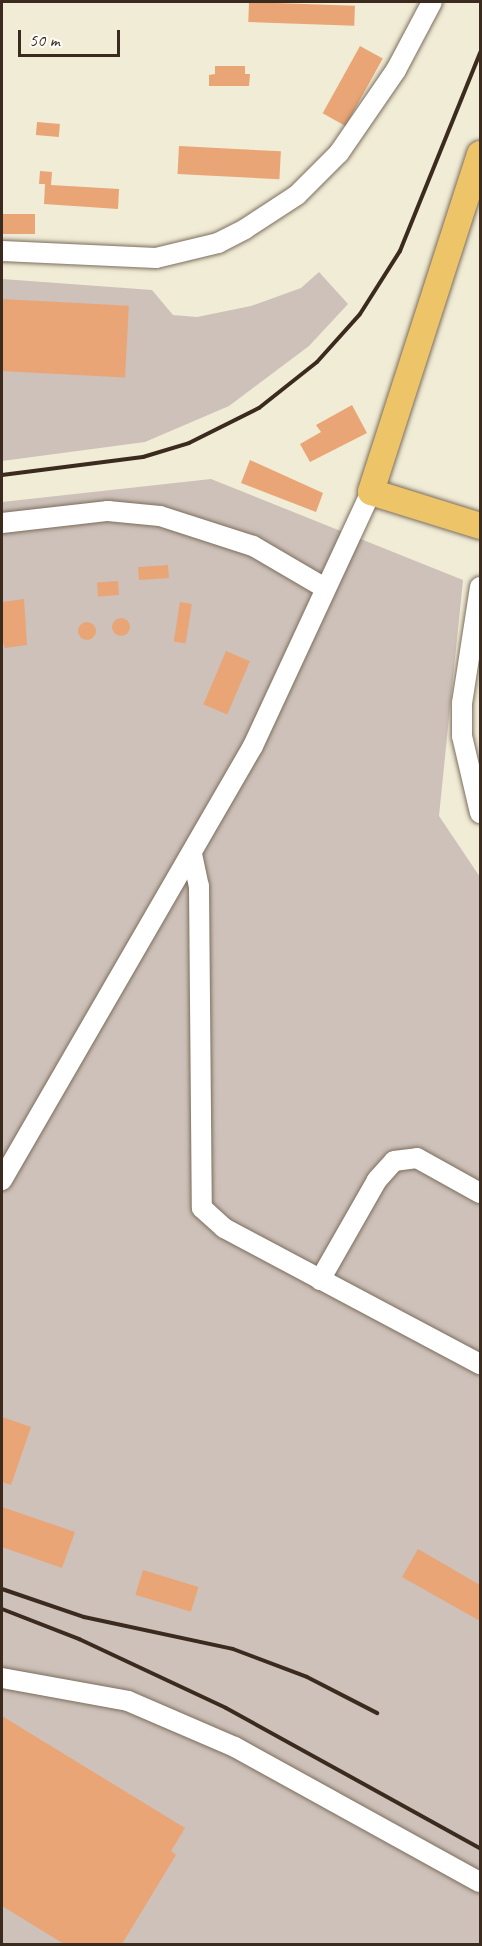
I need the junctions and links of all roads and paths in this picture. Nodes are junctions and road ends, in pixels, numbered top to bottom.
1 (432, 2) edge
2 (480, 154) edge
3 (2, 251) edge
4 (370, 492) junction
5 (2, 523) edge
6 (480, 526) edge
7 (480, 587) edge
8 (325, 588) junction
9 (480, 813) edge
10 (192, 854) junction
11 (2, 1180) edge
12 (480, 1193) edge
13 (320, 1280) junction
14 (480, 1364) edge
15 (2, 1678) edge
16 (480, 1882) edge

1 - 3 street
2 - 4 main road
4 - 6 main road
4 - 8 street
5 - 8 street
7 - 9 street
8 - 10 street
10 - 11 street
10 - 13 street
12 - 13 street
13 - 14 street
15 - 16 street

